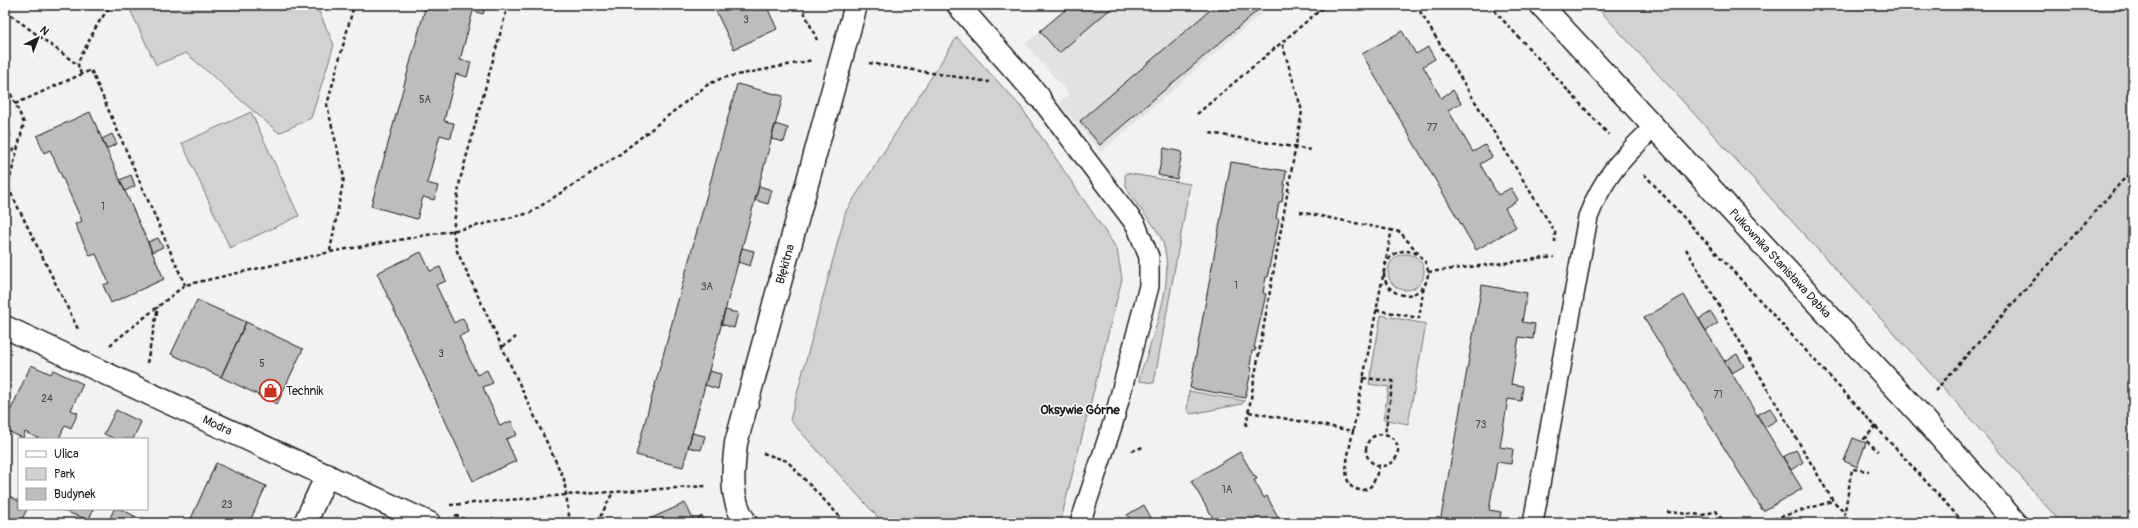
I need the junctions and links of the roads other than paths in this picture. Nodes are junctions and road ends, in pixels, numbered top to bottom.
1 (856, 5) edge
2 (958, 5) edge
3 (1541, 5) edge
4 (1039, 97) joint
5 (1655, 126) junction
6 (5, 327) edge
7 (327, 475) junction
8 (305, 523) edge
9 (429, 523) edge
10 (746, 523) edge
11 (1080, 523) edge
12 (1533, 523) edge
13 (2016, 523) edge

1 - 10 street, Błękitna
2 - 4 street
3 - 5 street, Pułkownika Stanisława Dąbka
4 - 11 lane
5 - 12 lane
5 - 13 street, Pułkownika Stanisława Dąbka
6 - 7 street, Modra
7 - 8 street
7 - 9 street, Modra

